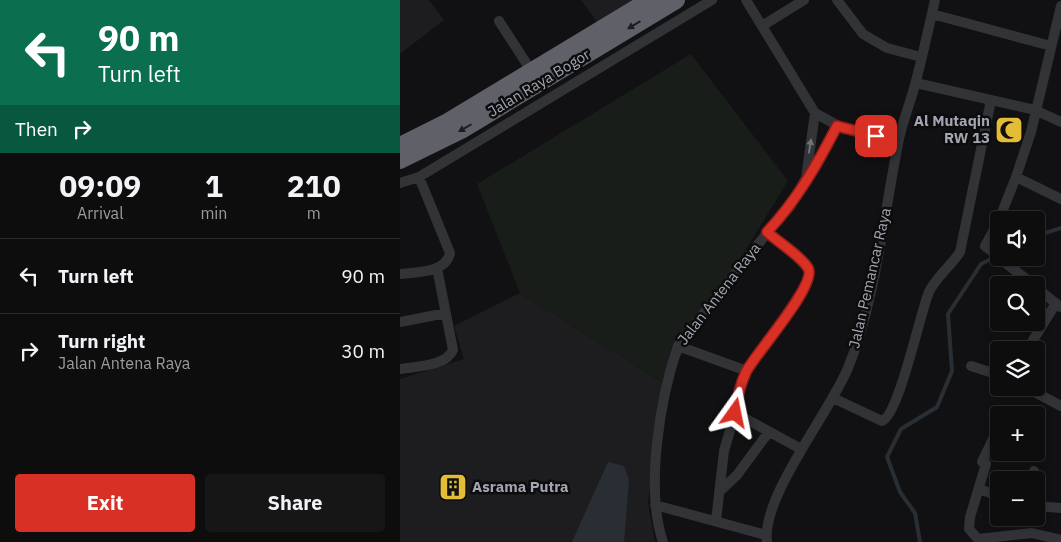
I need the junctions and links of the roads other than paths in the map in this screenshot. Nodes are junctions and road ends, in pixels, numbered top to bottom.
1 (650, 0) edge
2 (676, 0) edge
3 (712, 0) edge
4 (746, 0) edge
5 (804, 0) edge
6 (837, 0) edge
7 (935, 0) edge
8 (1061, 6) edge
9 (932, 14) junction
10 (500, 21) dead end
11 (762, 26) junction
12 (1051, 46) junction
13 (921, 57) junction
14 (532, 72) junction
15 (916, 83) junction
16 (991, 100) junction
17 (1035, 110) junction
18 (815, 113) junction
19 (1061, 122) edge
20 (837, 126) junction
21 (899, 137) junction
22 (400, 146) edge
23 (400, 160) edge
24 (419, 177) junction
25 (1016, 177) junction
26 (806, 178) junction
27 (400, 183) edge
28 (1061, 199) edge
29 (1003, 211) edge
30 (767, 232) junction
31 (990, 235) edge
32 (990, 249) edge
33 (1010, 266) edge
34 (437, 268) junction
35 (400, 274) edge
36 (1023, 276) edge
37 (1045, 294) edge
38 (1059, 306) edge
39 (446, 314) junction
40 (400, 322) edge
41 (1033, 341) edge
42 (678, 346) junction
43 (972, 366) dead end
44 (400, 369) edge
45 (747, 371) junction
46 (990, 372) edge
47 (1042, 396) edge
48 (833, 398) junction
49 (1061, 406) edge
50 (735, 413) junction
51 (768, 433) junction
52 (990, 445) edge
53 (801, 449) junction
54 (979, 489) junction
55 (719, 492) junction
56 (990, 493) edge
57 (655, 505) junction
58 (1045, 507) edge
59 (1061, 508) edge
60 (716, 521) junction
61 (767, 539) edge
62 (1061, 540) edge
63 (663, 542) edge

1 - 14 highway, Jalan Raya Bogor
2 -> 23 highway, Jalan Raya Bogor
3 - 24 street
4 - 11 street
5 - 11 street
6 - 13 street
7 - 9 street, Jalan Pemancar Raya
8 - 12 street
9 - 12 street
9 - 13 street, Jalan Pemancar Raya
10 - 14 street
11 - 18 street
12 - 17 street
13 - 15 street, Jalan Pemancar Raya
14 - 22 highway, Jalan Raya Bogor
15 - 16 street
15 - 21 street, Jalan Pemancar Raya
16 - 17 street
16 - 48 street
17 - 19 street
17 - 25 street
18 - 20 street
26 -> 18 street, Jalan Antena Raya
20 - 21 street
20 - 26 street, Jalan Antena Raya
21 - 48 street, Jalan Pemancar Raya
24 - 27 street
24 - 34 street
25 - 28 street
25 - 29 street
26 - 30 street, Jalan Antena Raya
30 - 42 street, Jalan Antena Raya
30 - 45 street
31 - 32 street
33 - 36 street
34 - 35 street
34 - 39 street
37 - 38 street
38 - 41 street
39 - 40 street
39 - 44 street
42 - 45 street
42 - 57 street, Jalan Antena Raya
43 - 46 street
45 - 50 street
47 - 49 street
48 - 53 street, Jalan Pemancar Raya
50 - 51 street
50 - 55 street
51 - 53 street
51 - 55 street
52 - 54 street
53 - 61 street, Jalan Pemancar Raya
54 - 56 street
54 - 62 street
55 - 60 street
57 - 60 street
57 - 63 street, Jalan Antena Raya
58 - 59 street
60 - 61 street

